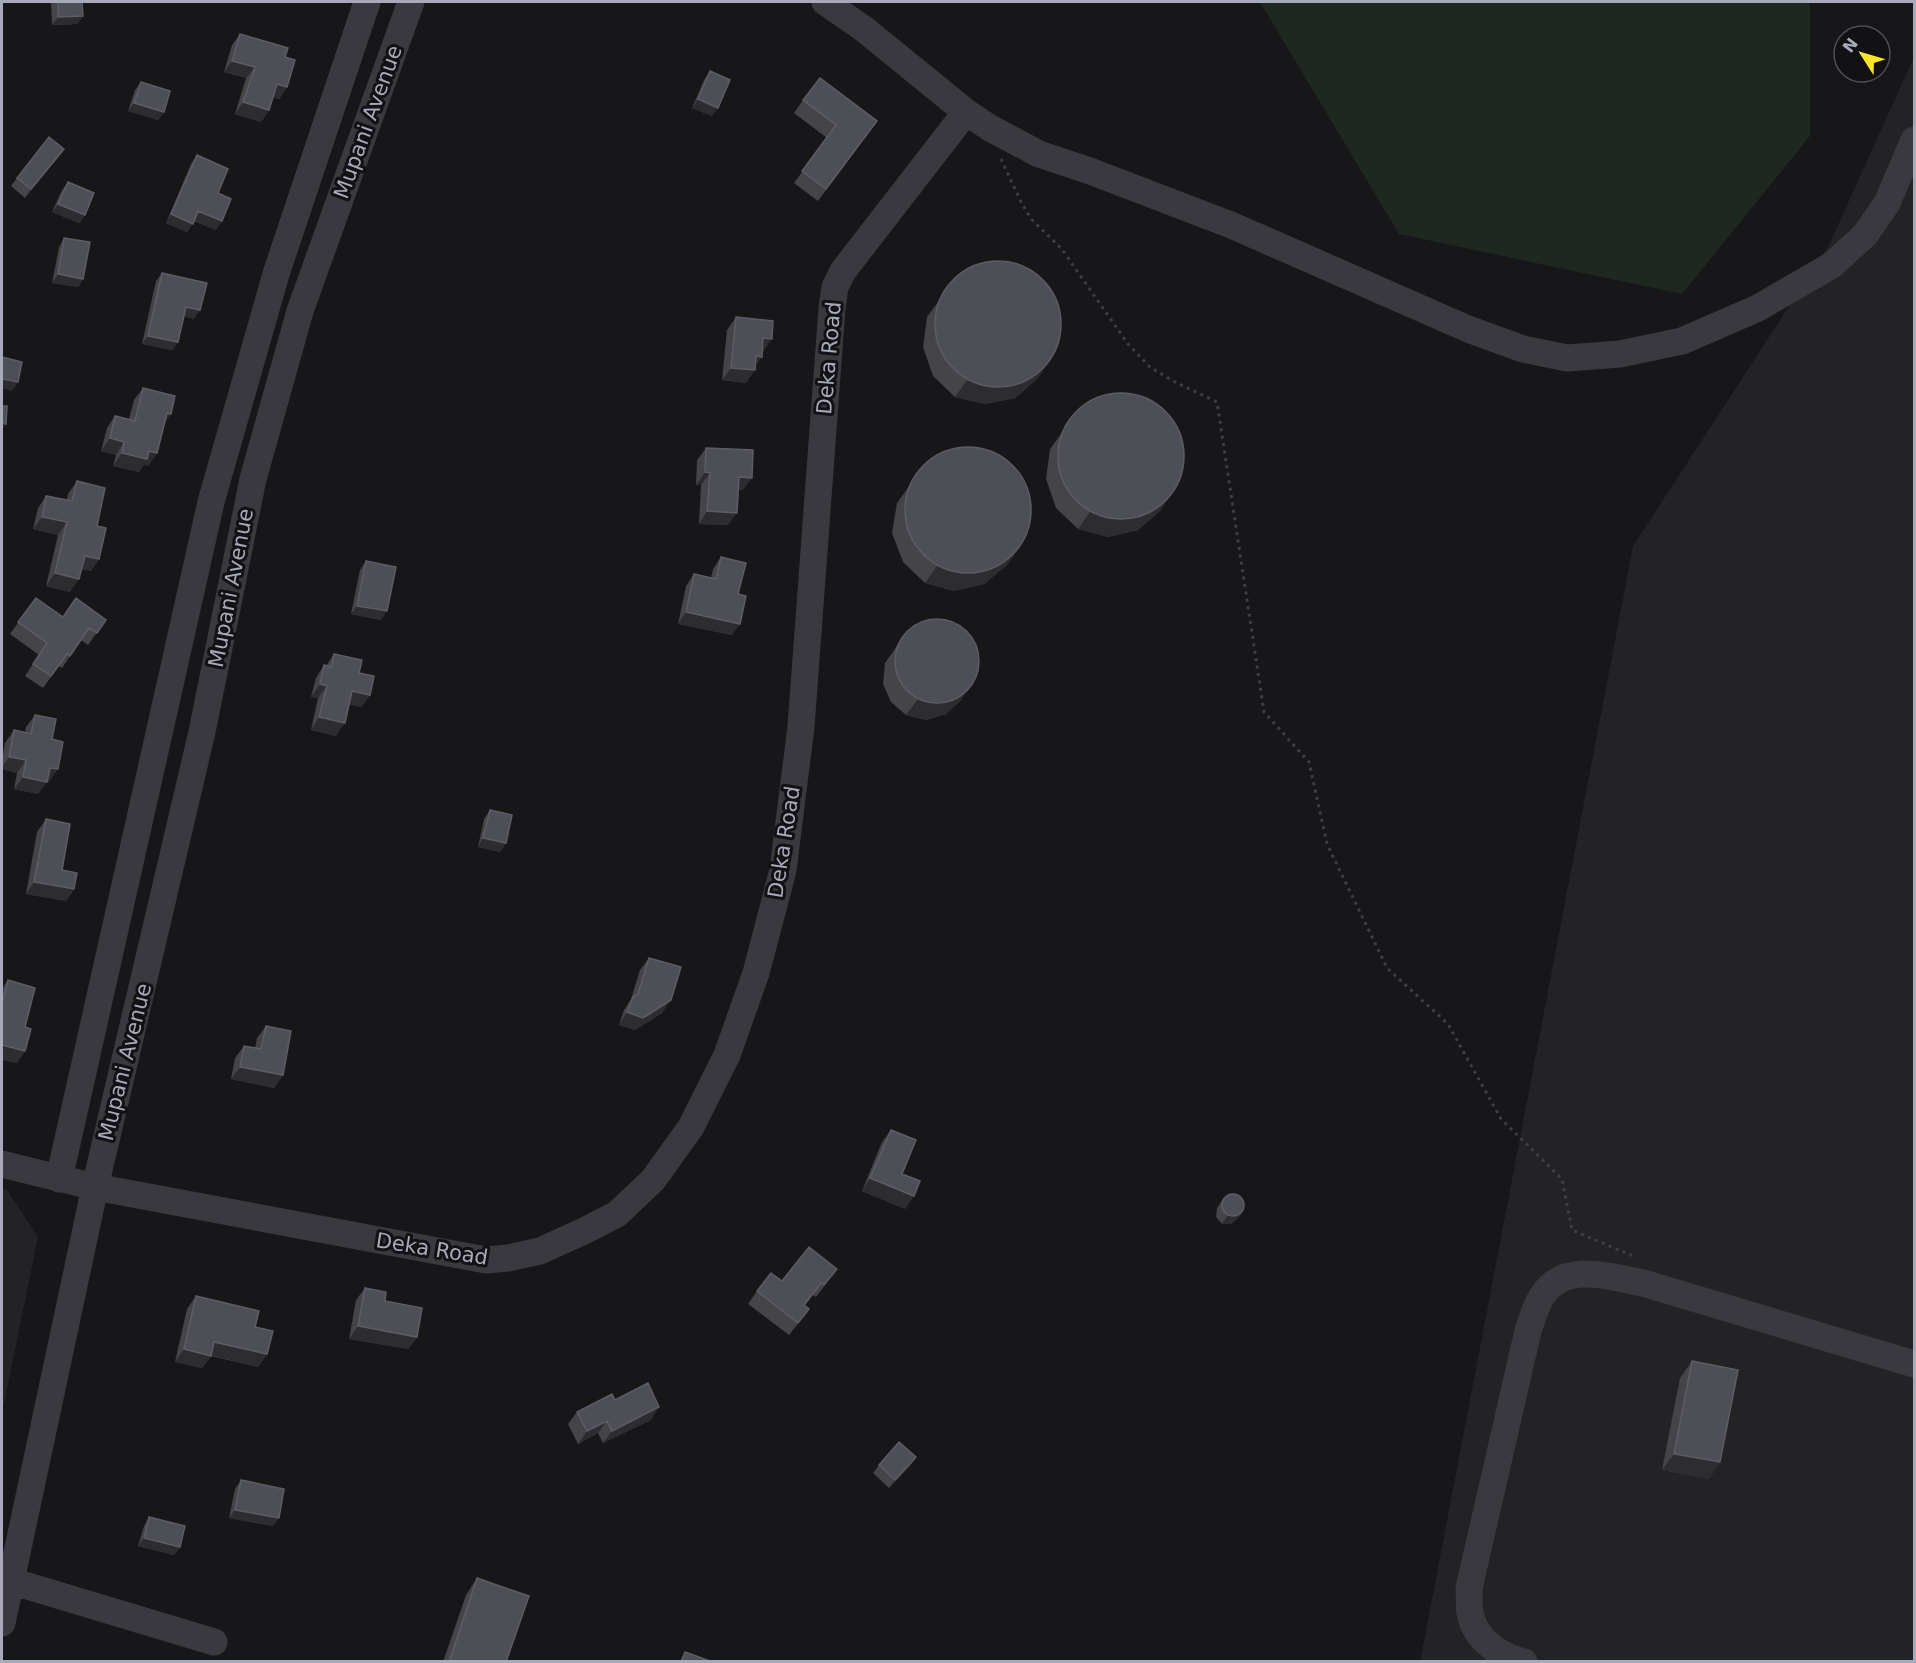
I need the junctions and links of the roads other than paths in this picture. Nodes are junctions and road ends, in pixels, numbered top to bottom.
1 (368, 2) edge
2 (411, 2) edge
3 (825, 2) edge
4 (966, 112) junction
5 (1914, 140) edge
6 (2, 1164) edge
7 (59, 1179) junction
8 (95, 1187) junction
9 (1914, 1364) edge
10 (10, 1581) junction
11 (2, 1623) edge
12 (214, 1642) dead end
13 (1524, 1662) edge

1 - 7 street
2 - 8 street, Mupani Avenue
3 - 4 street
4 - 5 street
4 - 8 street, Deka Road
6 - 7 street, Deka Road
7 - 8 street, Deka Road
8 - 10 street, Mupani Avenue
9 - 13 street
10 - 11 street, Mupani Avenue
10 - 12 street

